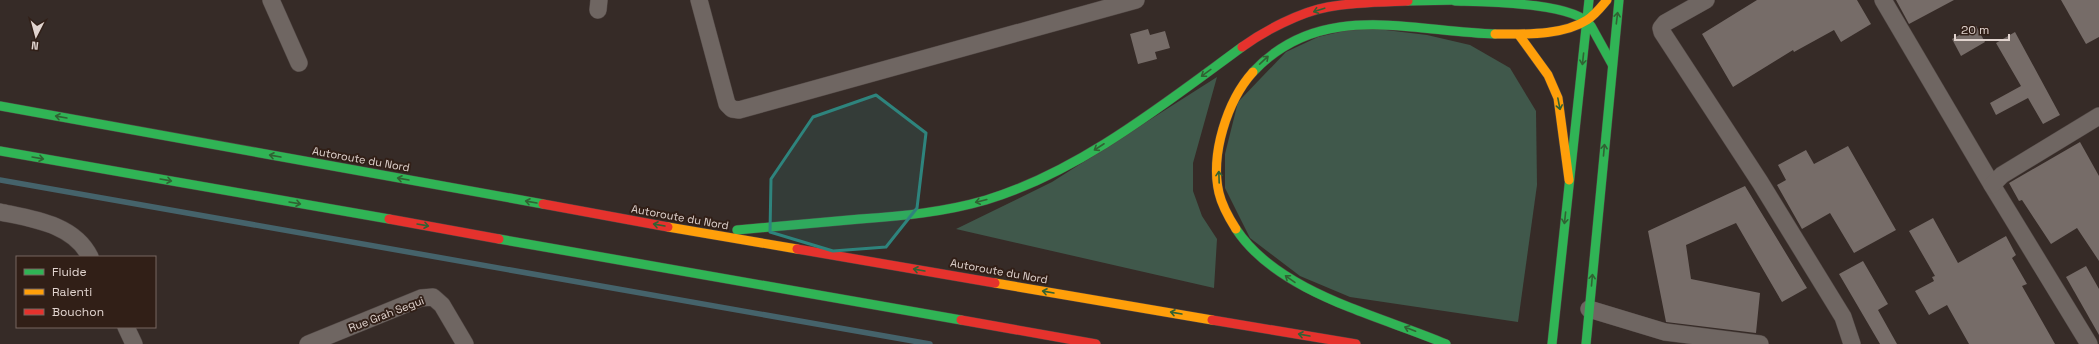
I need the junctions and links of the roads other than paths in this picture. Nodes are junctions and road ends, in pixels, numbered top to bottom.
1 (271, 0) edge
2 (699, 0) edge
3 (1136, 0) edge
4 (1458, 0) edge
5 (1589, 0) edge
6 (1607, 0) edge
7 (1619, 0) edge
8 (1706, 0) edge
9 (1883, 0) edge
10 (1587, 20) junction
11 (1519, 35) junction
12 (300, 63) dead end
13 (1612, 64) junction
14 (0, 106) edge
15 (2099, 116) edge
16 (0, 151) edge
17 (1569, 180) junction
18 (1992, 185) junction
19 (0, 212) edge
20 (697, 232) junction
21 (89, 256) edge
22 (1589, 314) junction
23 (126, 328) edge
24 (134, 344) edge
25 (308, 344) edge
26 (465, 344) edge
27 (1096, 344) edge
28 (1356, 344) edge
29 (1446, 344) edge
30 (1552, 344) edge
31 (1586, 344) edge
32 (1760, 344) edge
33 (1852, 344) edge
34 (2089, 344) edge

1 - 12 street
2 - 3 street
4 - 10 main road
4 -> 20 main road
5 - 10 main road
6 - 10 main road
13 -> 7 main road
8 - 33 street
9 - 18 street
10 - 11 main road
10 - 13 main road
10 -> 17 main road
11 -> 17 main road
29 -> 11 main road
22 -> 13 main road
20 -> 14 main road, Autoroute du Nord
15 - 18 street
16 -> 27 main road
17 -> 30 main road
18 - 34 street
19 - 21 street
28 -> 20 main road, Autoroute du Nord
22 - 31 main road
22 - 32 street
23 - 24 street
25 - 26 street, Rue Grah Segui

